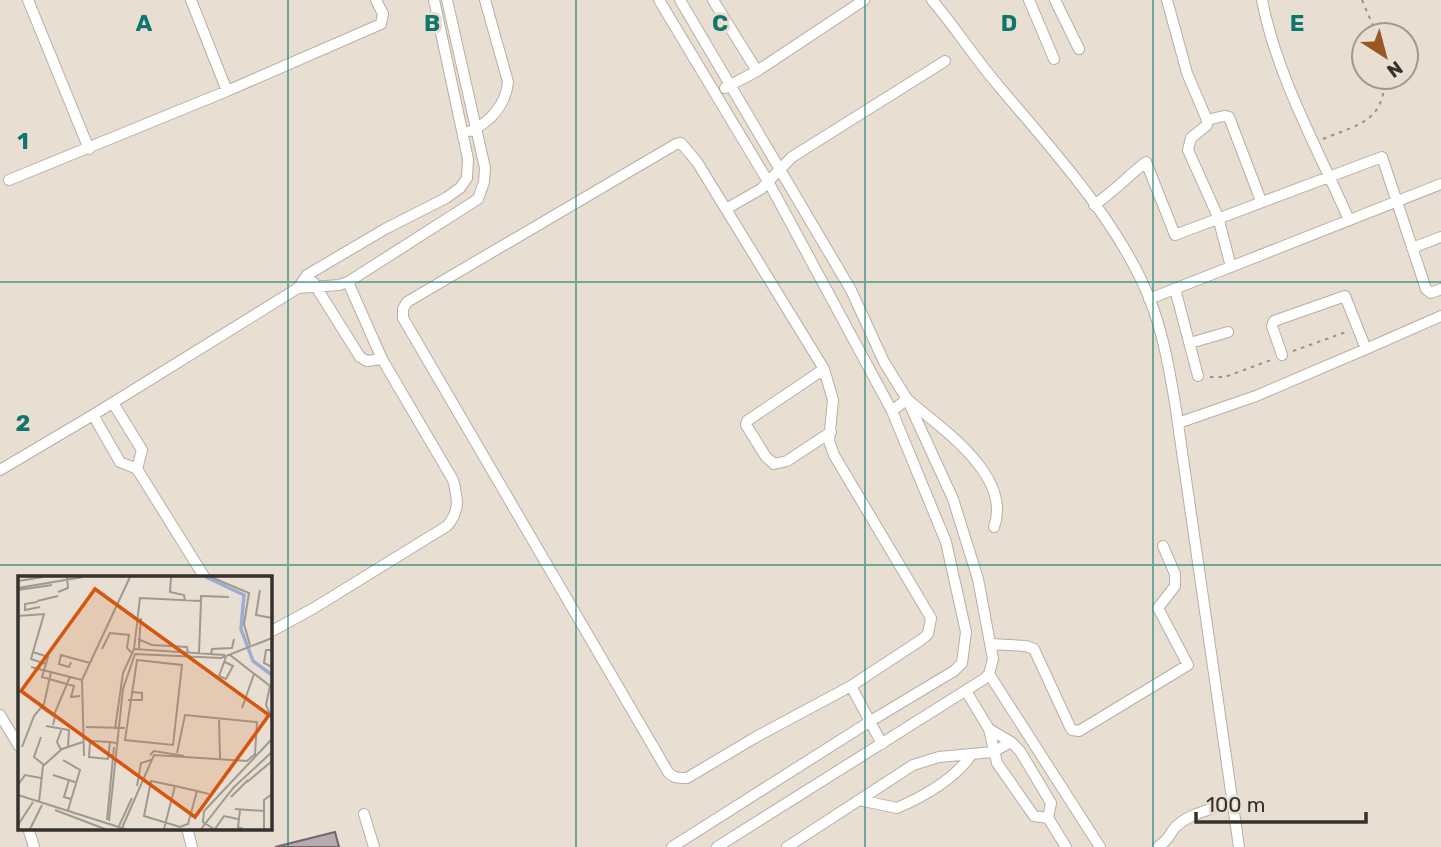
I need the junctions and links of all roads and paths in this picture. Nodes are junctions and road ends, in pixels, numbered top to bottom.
1 (28, 0) edge
2 (191, 0) edge
3 (376, 0) edge
4 (434, 0) edge
5 (447, 0) edge
6 (485, 0) edge
7 (659, 0) edge
8 (680, 0) edge
9 (713, 0) edge
10 (864, 0) edge
11 (932, 0) edge
12 (1029, 0) edge
13 (1055, 0) edge
14 (1167, 0) edge
15 (1262, 0) edge
16 (1362, 0) edge
17 (1371, 21) edge
18 (1079, 49) dead end
19 (1054, 59) dead end
20 (945, 61) dead end
21 (757, 71) junction
22 (730, 85) junction
23 (227, 91) junction
24 (1383, 91) edge
25 (717, 93) junction
26 (1208, 120) junction
27 (475, 129) junction
28 (462, 134) junction
29 (1315, 143) junction
30 (89, 149) junction
31 (779, 169) junction
32 (1329, 175) junction
33 (9, 180) dead end
34 (769, 183) junction
35 (1441, 184) edge
36 (1398, 200) junction
37 (1261, 201) junction
38 (1094, 205) junction
39 (726, 209) junction
40 (1218, 217) junction
41 (1349, 220) junction
42 (385, 229) junction
43 (1441, 237) edge
44 (400, 247) junction
45 (1412, 248) junction
46 (1231, 267) junction
47 (307, 275) junction
48 (348, 282) junction
49 (316, 286) junction
50 (298, 288) junction
51 (1175, 289) junction
52 (1441, 289) edge
53 (1149, 299) junction
54 (1441, 316) edge
55 (1357, 328) junction
56 (1228, 332) dead end
57 (1191, 343) junction
58 (1366, 349) junction
59 (1282, 355) junction
60 (383, 359) junction
61 (824, 369) junction
62 (1198, 376) joint
63 (907, 399) junction
64 (113, 402) junction
65 (892, 411) junction
66 (93, 415) junction
67 (1178, 423) junction
68 (831, 432) junction
69 (137, 469) junction
70 (0, 470) edge
71 (994, 527) dead end
72 (1163, 546) dead end
73 (204, 576) edge
74 (271, 631) edge
75 (991, 644) junction
76 (989, 674) junction
77 (851, 686) junction
78 (967, 691) junction
79 (0, 715) edge
80 (869, 722) junction
81 (989, 729) junction
82 (1011, 742) junction
83 (18, 744) edge
84 (882, 744) junction
85 (993, 752) junction
86 (972, 754) junction
87 (859, 800) junction
88 (1231, 802) junction
89 (364, 814) dead end
90 (1048, 818) junction
91 (188, 830) edge
92 (29, 831) dead end
93 (34, 847) edge
94 (192, 847) edge
95 (374, 847) edge
96 (672, 847) edge
97 (717, 847) edge
98 (787, 847) edge
99 (1066, 847) edge
100 (1100, 847) edge
101 (1158, 847) edge
102 (1239, 847) edge

1 - 30 street
2 - 23 street
3 - 23 street
4 - 28 street
5 - 27 street
6 - 27 street
7 - 25 street
8 - 22 street
9 - 21 street
10 - 21 street
11 - 38 street
12 - 19 street
13 - 18 street
14 - 26 street
15 - 29 street
16 - 17 path
20 - 31 street
21 - 22 street
22 - 25 street
22 - 31 street
23 - 30 street
24 - 29 path
25 - 34 street
26 - 37 street
26 - 40 street
27 - 28 street
27 - 44 street
28 - 42 street
29 - 32 street
30 - 33 street
31 - 34 street
31 - 63 street
32 - 36 street
32 - 37 street
32 - 41 street
34 - 39 street
34 - 65 street
35 - 36 street
36 - 41 street
36 - 45 street
37 - 40 street
38 - 40 street
38 - 53 street
39 - 61 street
39 - 77 street
40 - 46 street
41 - 46 street
42 - 44 street
42 - 47 street
43 - 45 street
44 - 48 street
45 - 52 street
46 - 51 street
47 - 49 street
47 - 50 street
48 - 49 street
48 - 60 street
49 - 50 street
49 - 60 street
50 - 64 street
51 - 53 street
51 - 57 street
53 - 67 street
54 - 58 street
55 - 58 street
55 - 59 path
55 - 59 street
56 - 57 street
57 - 62 street
58 - 67 street
59 - 62 path
60 - 74 street
61 - 68 street
61 - 68 street
63 - 65 street
63 - 71 street
63 - 75 street
64 - 66 street
64 - 69 street
65 - 80 street
66 - 69 street
66 - 70 street
67 - 88 street
68 - 77 street
69 - 73 street
72 - 75 street
75 - 76 street
76 - 78 street
76 - 100 street
77 - 80 street
78 - 81 street
78 - 84 street
79 - 83 street
80 - 84 street
80 - 96 street
81 - 82 street
81 - 85 street
82 - 85 street
82 - 90 street
84 - 97 street
85 - 86 street
85 - 90 street
86 - 87 street
86 - 87 street
87 - 98 street
88 - 101 street
88 - 102 street
89 - 95 street
90 - 99 street
91 - 94 street
92 - 93 street

